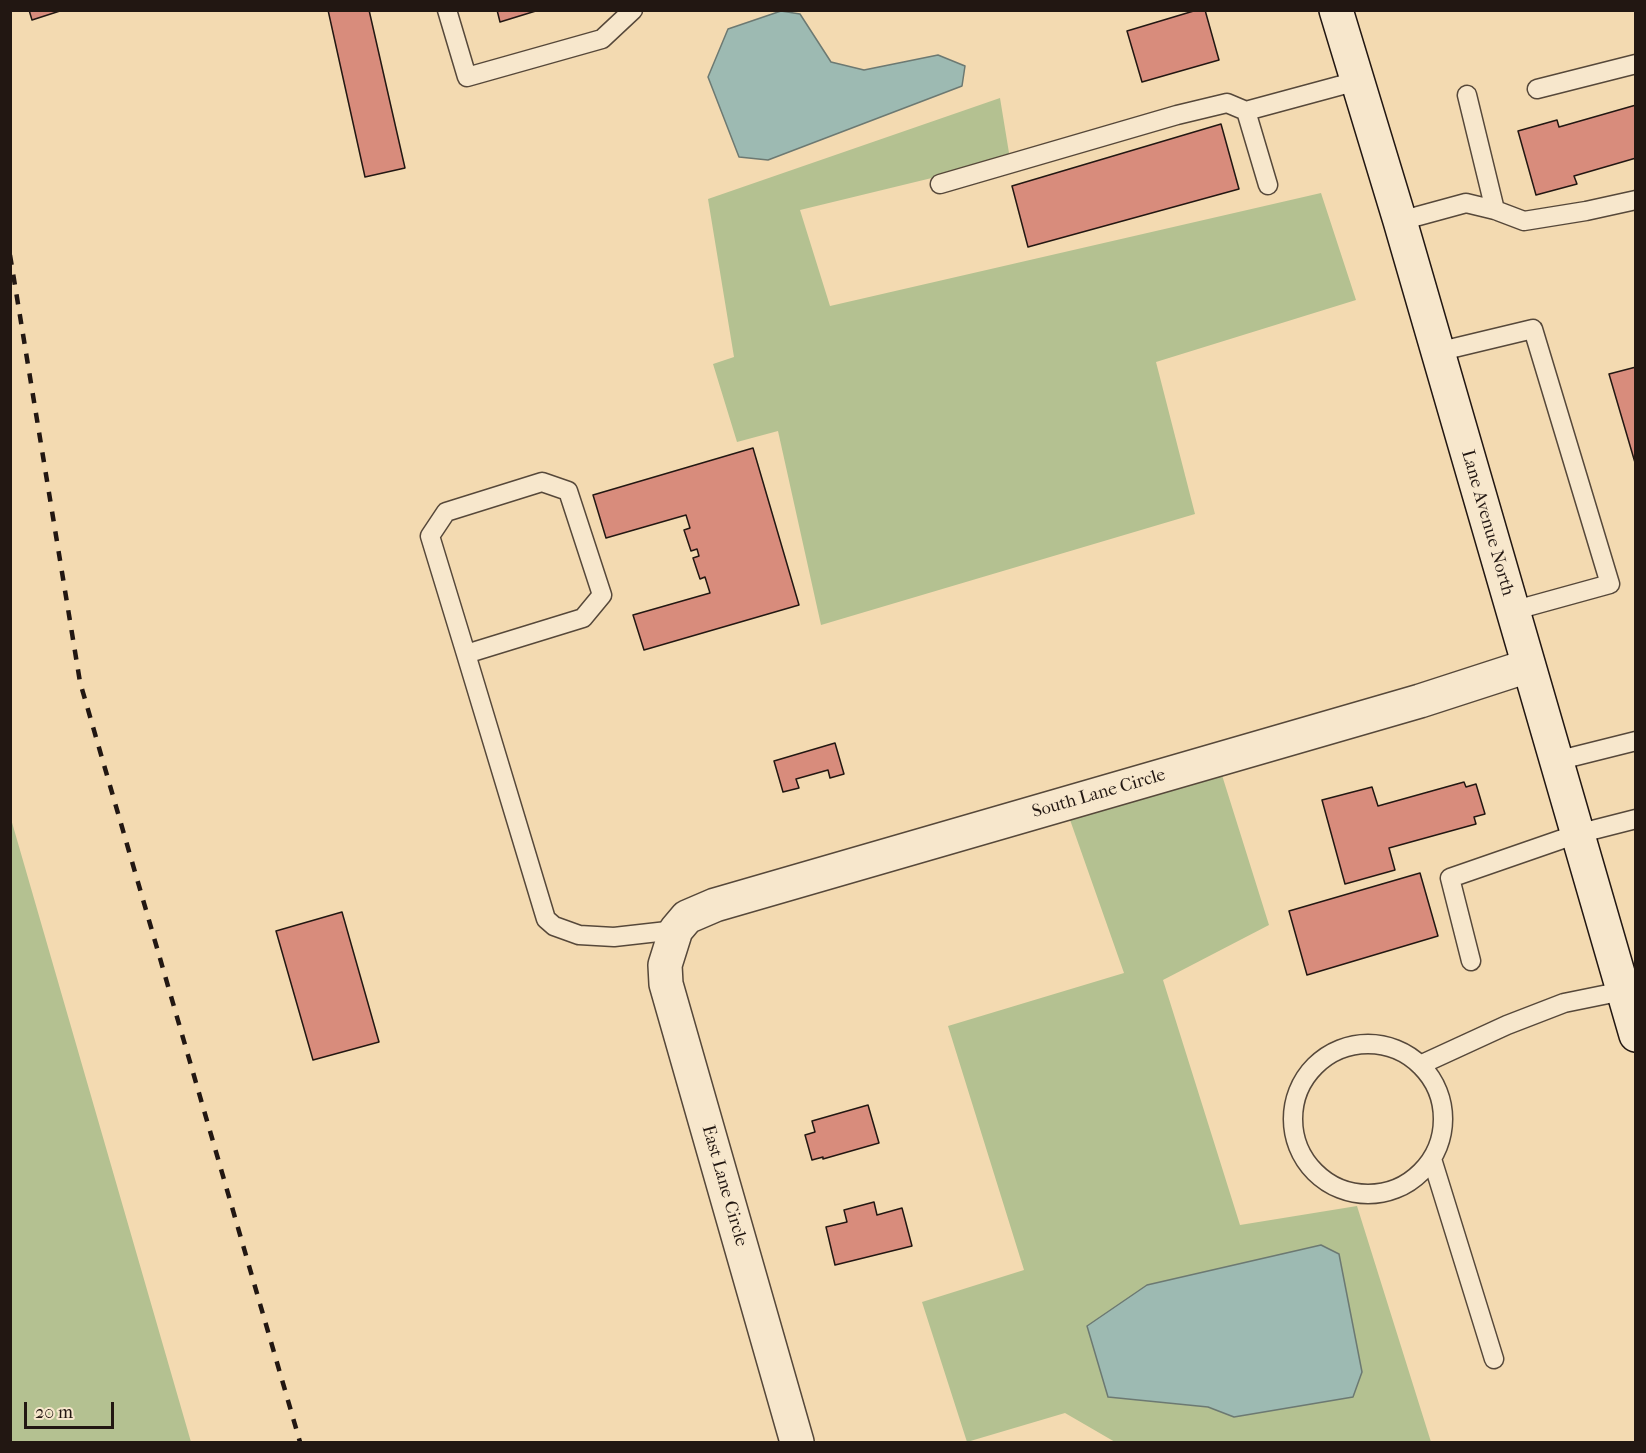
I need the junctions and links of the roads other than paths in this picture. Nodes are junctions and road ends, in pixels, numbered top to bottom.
1 (447, 10) edge
2 (633, 10) edge
3 (1336, 10) edge
4 (1635, 64) edge
5 (1357, 81) junction
6 (1537, 89) dead end
7 (1467, 95) dead end
8 (1246, 111) junction
9 (940, 184) dead end
10 (1268, 185) dead end
11 (1635, 200) edge
12 (1496, 210) junction
13 (1400, 221) junction
14 (1437, 352) junction
15 (1512, 611) junction
16 (466, 654) junction
17 (1528, 666) junction
18 (1635, 741) edge
19 (1556, 761) junction
20 (1635, 819) edge
21 (1577, 834) junction
22 (676, 930) junction
23 (1471, 961) dead end
24 (1623, 991) junction
25 (1635, 1035) edge
26 (1420, 1065) junction
27 (1432, 1159) junction
28 (1494, 1359) dead end
29 (797, 1443) edge

1 - 2 lane
3 - 5 street, Lane Avenue North
4 - 6 lane
5 - 8 lane
5 - 13 street, Lane Avenue North
7 - 12 lane
8 - 9 lane
8 - 10 lane
11 - 12 lane
12 - 13 lane
13 - 14 street, Lane Avenue North
14 - 15 street, Lane Avenue North
14 - 15 lane
15 - 17 street, Lane Avenue North
16 - 16 lane
16 - 22 lane
17 - 19 street, Lane Avenue North
17 - 22 street, South Lane Circle
18 - 19 lane
19 - 21 street, Lane Avenue North
20 - 21 lane
21 - 23 lane
21 - 24 street, Lane Avenue North
22 - 29 street, East Lane Circle
24 - 25 street, Lane Avenue North
24 - 26 lane
26 - 27 lane
26 - 27 lane
27 - 28 lane

